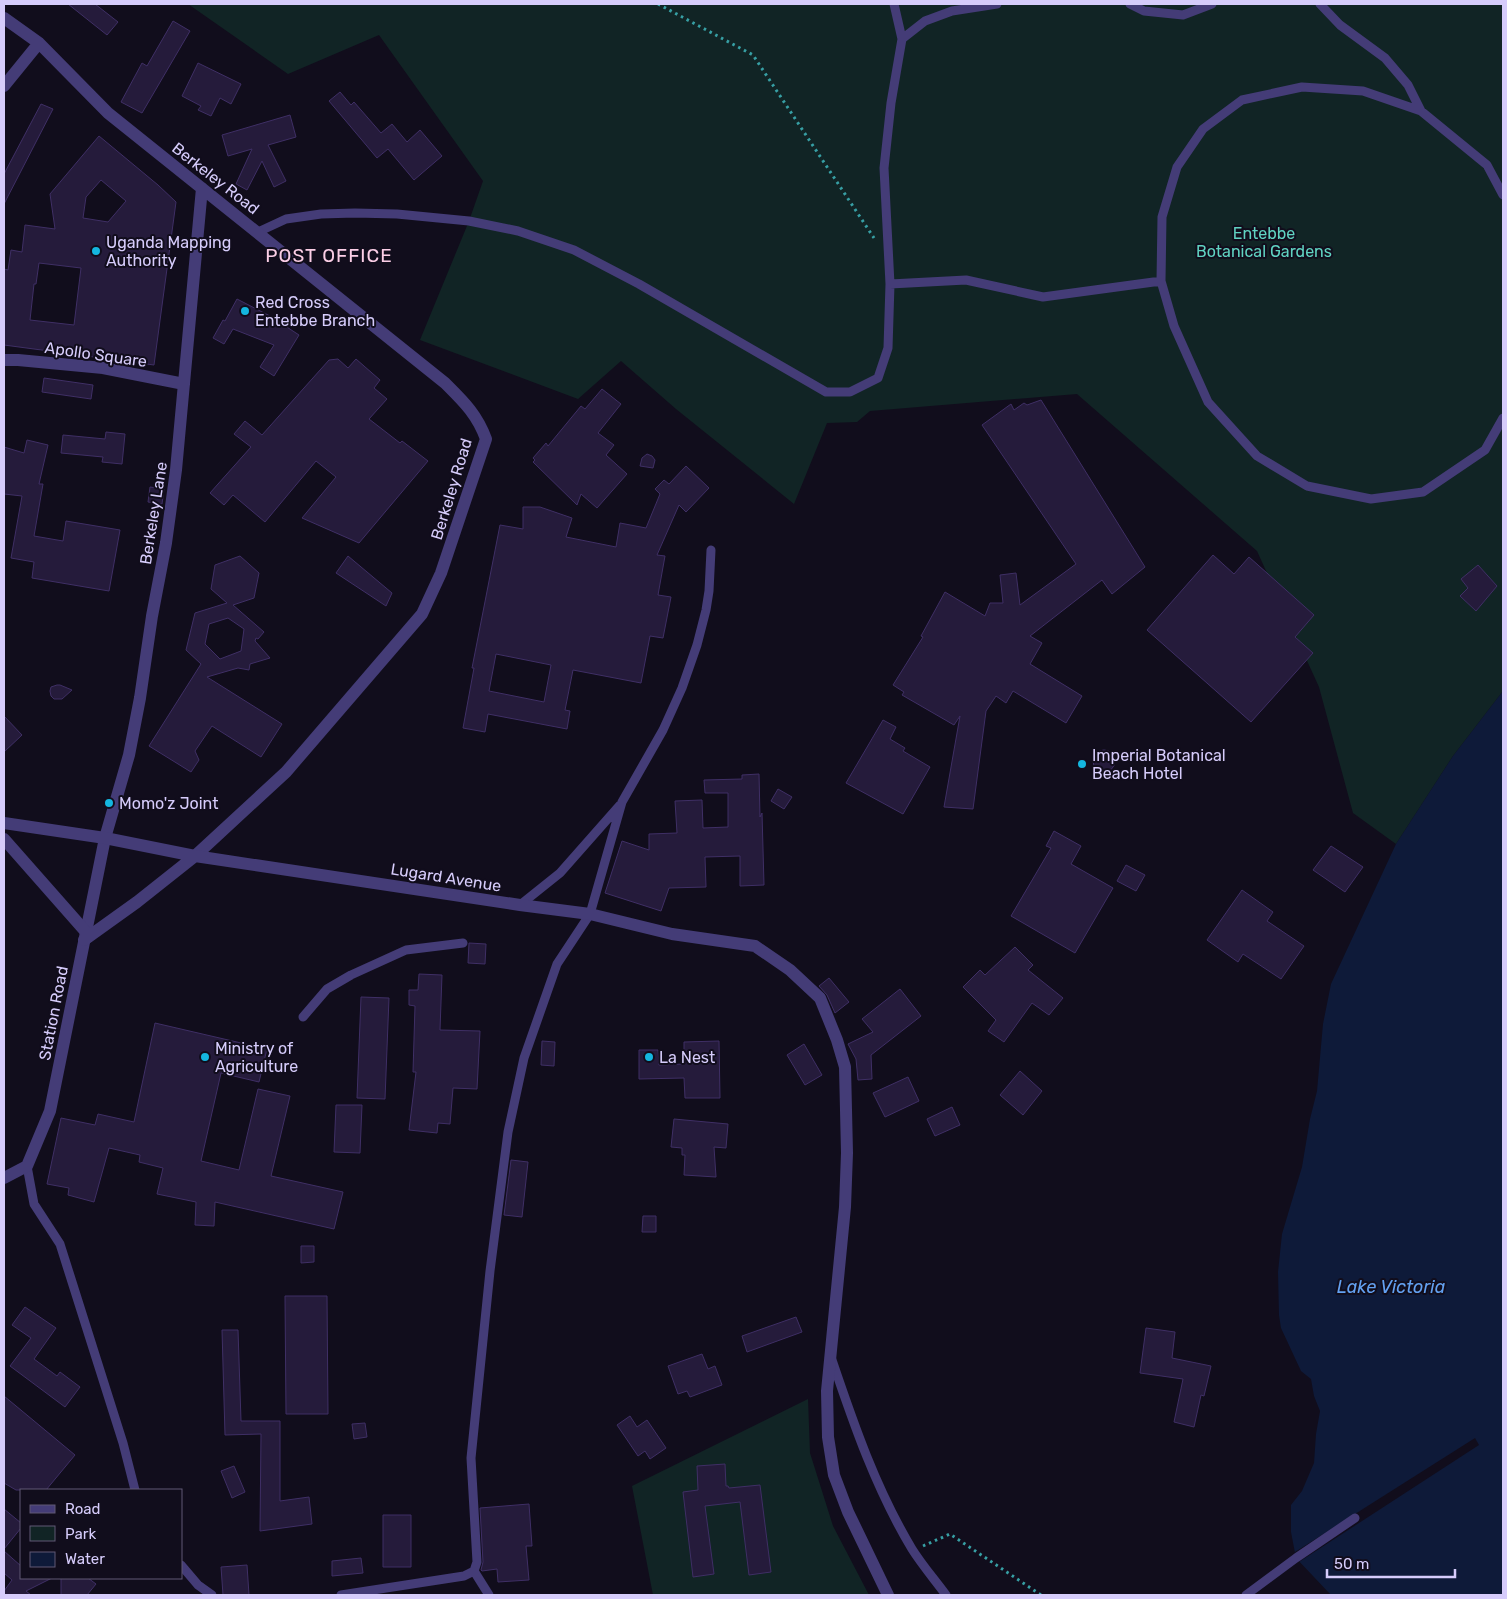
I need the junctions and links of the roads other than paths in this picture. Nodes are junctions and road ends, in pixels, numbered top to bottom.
1 (894, 4) edge
2 (997, 4) edge
3 (1130, 4) edge
4 (1212, 4) edge
5 (1320, 4) edge
6 (4, 18) edge
7 (902, 39) junction
8 (39, 43) junction
9 (4, 86) edge
10 (1421, 111) junction
11 (202, 188) junction
12 (1503, 195) edge
13 (258, 232) junction
14 (1161, 281) junction
15 (890, 284) junction
16 (4, 360) edge
17 (184, 384) junction
18 (1503, 418) edge
19 (711, 550) dead end
20 (622, 802) junction
21 (4, 822) edge
22 (105, 838) junction
23 (4, 839) edge
24 (195, 856) junction
25 (520, 905) junction
26 (590, 914) junction
27 (85, 936) junction
28 (463, 943) dead end
29 (303, 1017) dead end
30 (27, 1166) junction
31 (4, 1178) edge
32 (830, 1355) junction
33 (135, 1489) edge
34 (1355, 1518) dead end
35 (182, 1566) edge
36 (474, 1571) junction
37 (212, 1595) edge
38 (341, 1595) edge
39 (489, 1595) edge
40 (888, 1595) edge
41 (946, 1595) edge
42 (1246, 1595) edge

1 - 7 lane
2 - 7 lane
3 - 4 lane
5 - 10 lane
6 - 8 street, Berkeley Road
7 - 15 lane
8 - 9 street
8 - 11 street, Berkeley Road
10 - 12 lane
10 - 14 lane
11 - 13 street, Berkeley Road
11 - 17 street, Berkeley Lane
13 - 15 lane
13 - 24 street, Berkeley Road
14 - 15 lane
14 - 18 lane
16 - 17 street, Apollo Square
17 - 22 street, Berkeley Lane
19 - 20 lane
20 - 25 lane
20 - 26 lane
21 - 22 street, Lugard Avenue
22 - 24 street, Lugard Avenue
22 - 27 street, Station Road
23 - 27 street
24 - 25 street, Lugard Avenue
24 - 27 street, Berkeley Road
25 - 26 street, Lugard Avenue
26 - 32 street, Lugard Avenue
26 - 36 lane
27 - 30 street, Station Road
28 - 29 lane
30 - 31 street
30 - 33 lane
32 - 40 street, Lugard Avenue
32 - 41 lane
34 - 42 lane
35 - 37 lane
36 - 38 lane
36 - 39 lane

